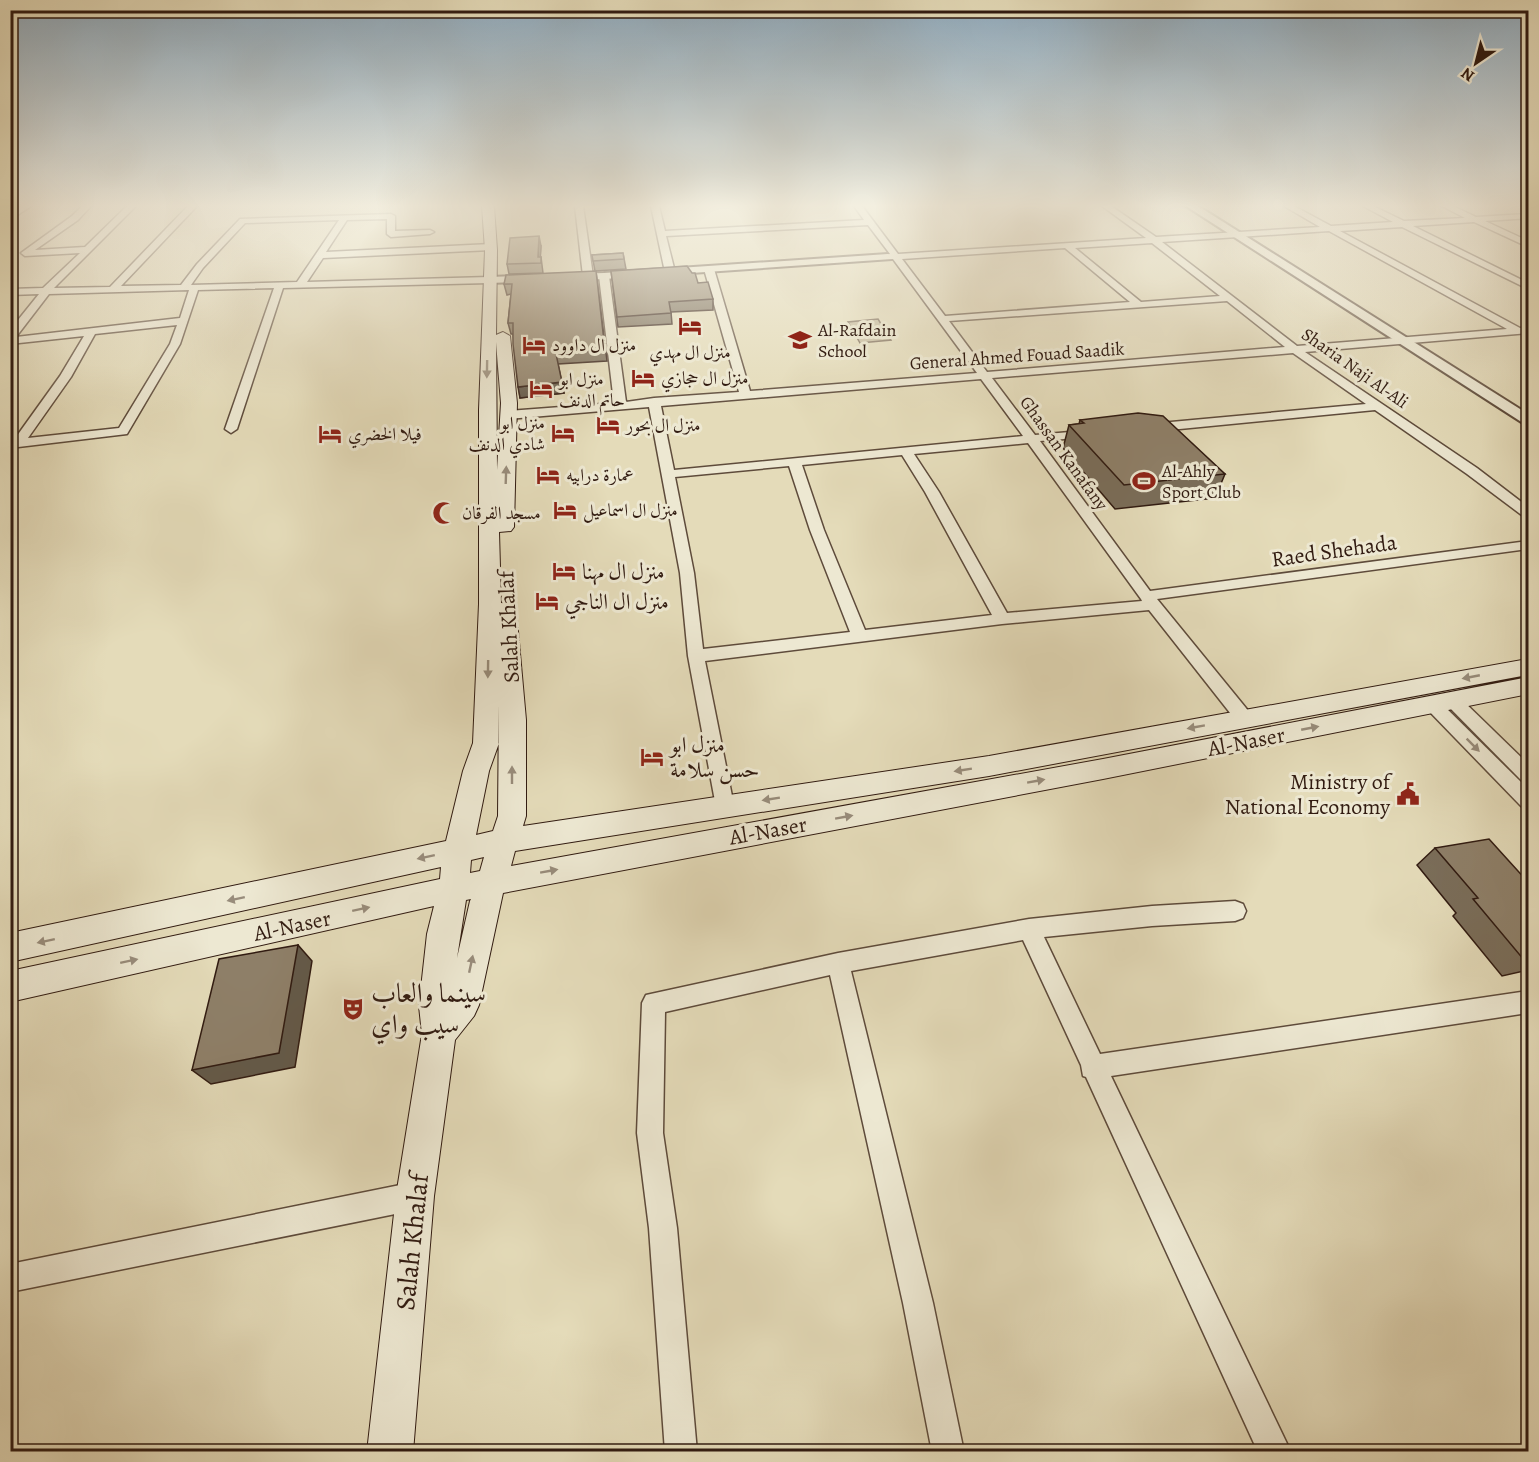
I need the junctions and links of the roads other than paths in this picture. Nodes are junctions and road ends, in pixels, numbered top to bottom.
1 (62, 274) edge
2 (127, 274) edge
3 (196, 274) edge
4 (308, 274) edge
5 (494, 274) edge
6 (495, 274) edge
7 (633, 274) edge
8 (711, 274) edge
9 (906, 274) edge
10 (1102, 274) edge
11 (1198, 274) edge
12 (1301, 274) edge
13 (1414, 274) edge
14 (1504, 274) edge
15 (588, 276) joint
16 (604, 276) junction
17 (495, 280) junction
18 (300, 285) junction
19 (279, 286) junction
20 (1528, 286) edge
21 (189, 288) junction
22 (113, 289) junction
23 (46, 291) junction
24 (10, 292) edge
25 (1229, 298) junction
26 (1137, 303) junction
27 (941, 319) junction
28 (184, 321) junction
29 (91, 333) junction
30 (1525, 333) edge
31 (10, 339) edge
32 (1407, 341) junction
33 (1297, 351) junction
34 (984, 375) junction
35 (745, 394) junction
36 (654, 401) junction
37 (620, 404) junction
38 (1377, 406) junction
39 (508, 415) junction
40 (1528, 420) edge
41 (231, 429) dead end
42 (1139, 429) edge
43 (1103, 432) edge
44 (1032, 439) junction
45 (14, 444) edge
46 (906, 452) junction
47 (794, 461) junction
48 (668, 474) junction
49 (1528, 513) edge
50 (1528, 546) edge
51 (1149, 600) junction
52 (1002, 619) junction
53 (860, 637) junction
54 (696, 656) junction
55 (1528, 667) edge
56 (1528, 686) edge
57 (1442, 702) junction
58 (1244, 718) junction
59 (1528, 776) edge
60 (1528, 801) edge
61 (724, 806) junction
62 (504, 841) junction
63 (458, 850) junction
64 (491, 881) junction
65 (453, 889) junction
66 (1235, 911) dead end
67 (1029, 929) junction
68 (10, 948) edge
69 (838, 963) junction
70 (10, 987) edge
71 (1528, 1002) edge
72 (439, 1034) junction
73 (1092, 1067) junction
74 (415, 1196) junction
75 (10, 1278) edge
76 (390, 1452) edge
77 (681, 1452) edge
78 (948, 1452) edge
79 (1275, 1452) edge

1 - 23 street
2 - 22 street
3 - 21 street
4 - 18 street
5 - 17 main road, Salah Khalaf
6 - 17 main road, Salah Khalaf
7 - 16 street
8 - 35 street
9 - 27 street, Ghassan Kanafany
10 - 26 street
11 - 25 street, Sharia Naji Al-Ali
12 - 32 street
13 - 30 street
14 - 20 street
15 - 16 street
15 - 17 street
16 - 37 street
17 - 18 street
17 - 39 main road, Salah Khalaf
17 -> 63 main road, Salah Khalaf
18 - 19 street
19 - 21 street
19 - 41 street
21 - 22 street
21 - 28 street
22 - 23 street
23 - 24 street
23 - 31 street
25 - 26 street
25 - 33 street, Sharia Naji Al-Ali
26 - 27 street
27 - 34 street, Ghassan Kanafany
28 - 29 street
28 - 45 street
29 - 31 street
29 - 45 street
30 - 32 street, General Ahmed Fouad Saadik
32 - 33 street, General Ahmed Fouad Saadik
32 - 40 street
33 - 34 street, General Ahmed Fouad Saadik
33 - 38 street, Sharia Naji Al-Ali
34 - 35 street, General Ahmed Fouad Saadik
34 - 44 street, Ghassan Kanafany
35 - 36 street, General Ahmed Fouad Saadik
36 - 37 street, General Ahmed Fouad Saadik
36 - 48 street
37 - 39 street, General Ahmed Fouad Saadik
38 - 42 street
38 - 49 street, Sharia Naji Al-Ali
62 -> 39 main road, Salah Khalaf
43 - 44 street
44 - 46 street
44 - 51 street, Ghassan Kanafany
46 - 47 street
46 - 52 street
47 - 48 street
47 - 53 street
48 - 54 street
50 - 51 street, Raed Shehada
51 - 52 street, Raed Shehada
51 - 58 street, Ghassan Kanafany
52 - 53 street, Raed Shehada
53 - 54 street, Raed Shehada
54 - 61 street
55 -> 58 main road, Al-Naser
56 - 57 main road, Al-Naser
57 - 59 street
57 -> 60 street
64 -> 57 main road, Al-Naser
58 -> 61 main road, Al-Naser
61 - 62 main road, Al-Naser
62 - 63 main road, Al-Naser
62 - 64 main road, Salah Khalaf
63 - 65 main road, Salah Khalaf
63 -> 68 main road, Al-Naser
64 - 65 main road, Al-Naser
72 -> 64 main road, Salah Khalaf
70 -> 65 main road, Al-Naser
65 - 72 main road, Salah Khalaf
66 - 67 street
67 - 69 street
67 - 73 street
69 - 77 street
69 - 78 street
71 - 73 street
72 - 74 main road, Salah Khalaf
73 - 79 street
74 - 75 street
74 - 76 main road, Salah Khalaf

